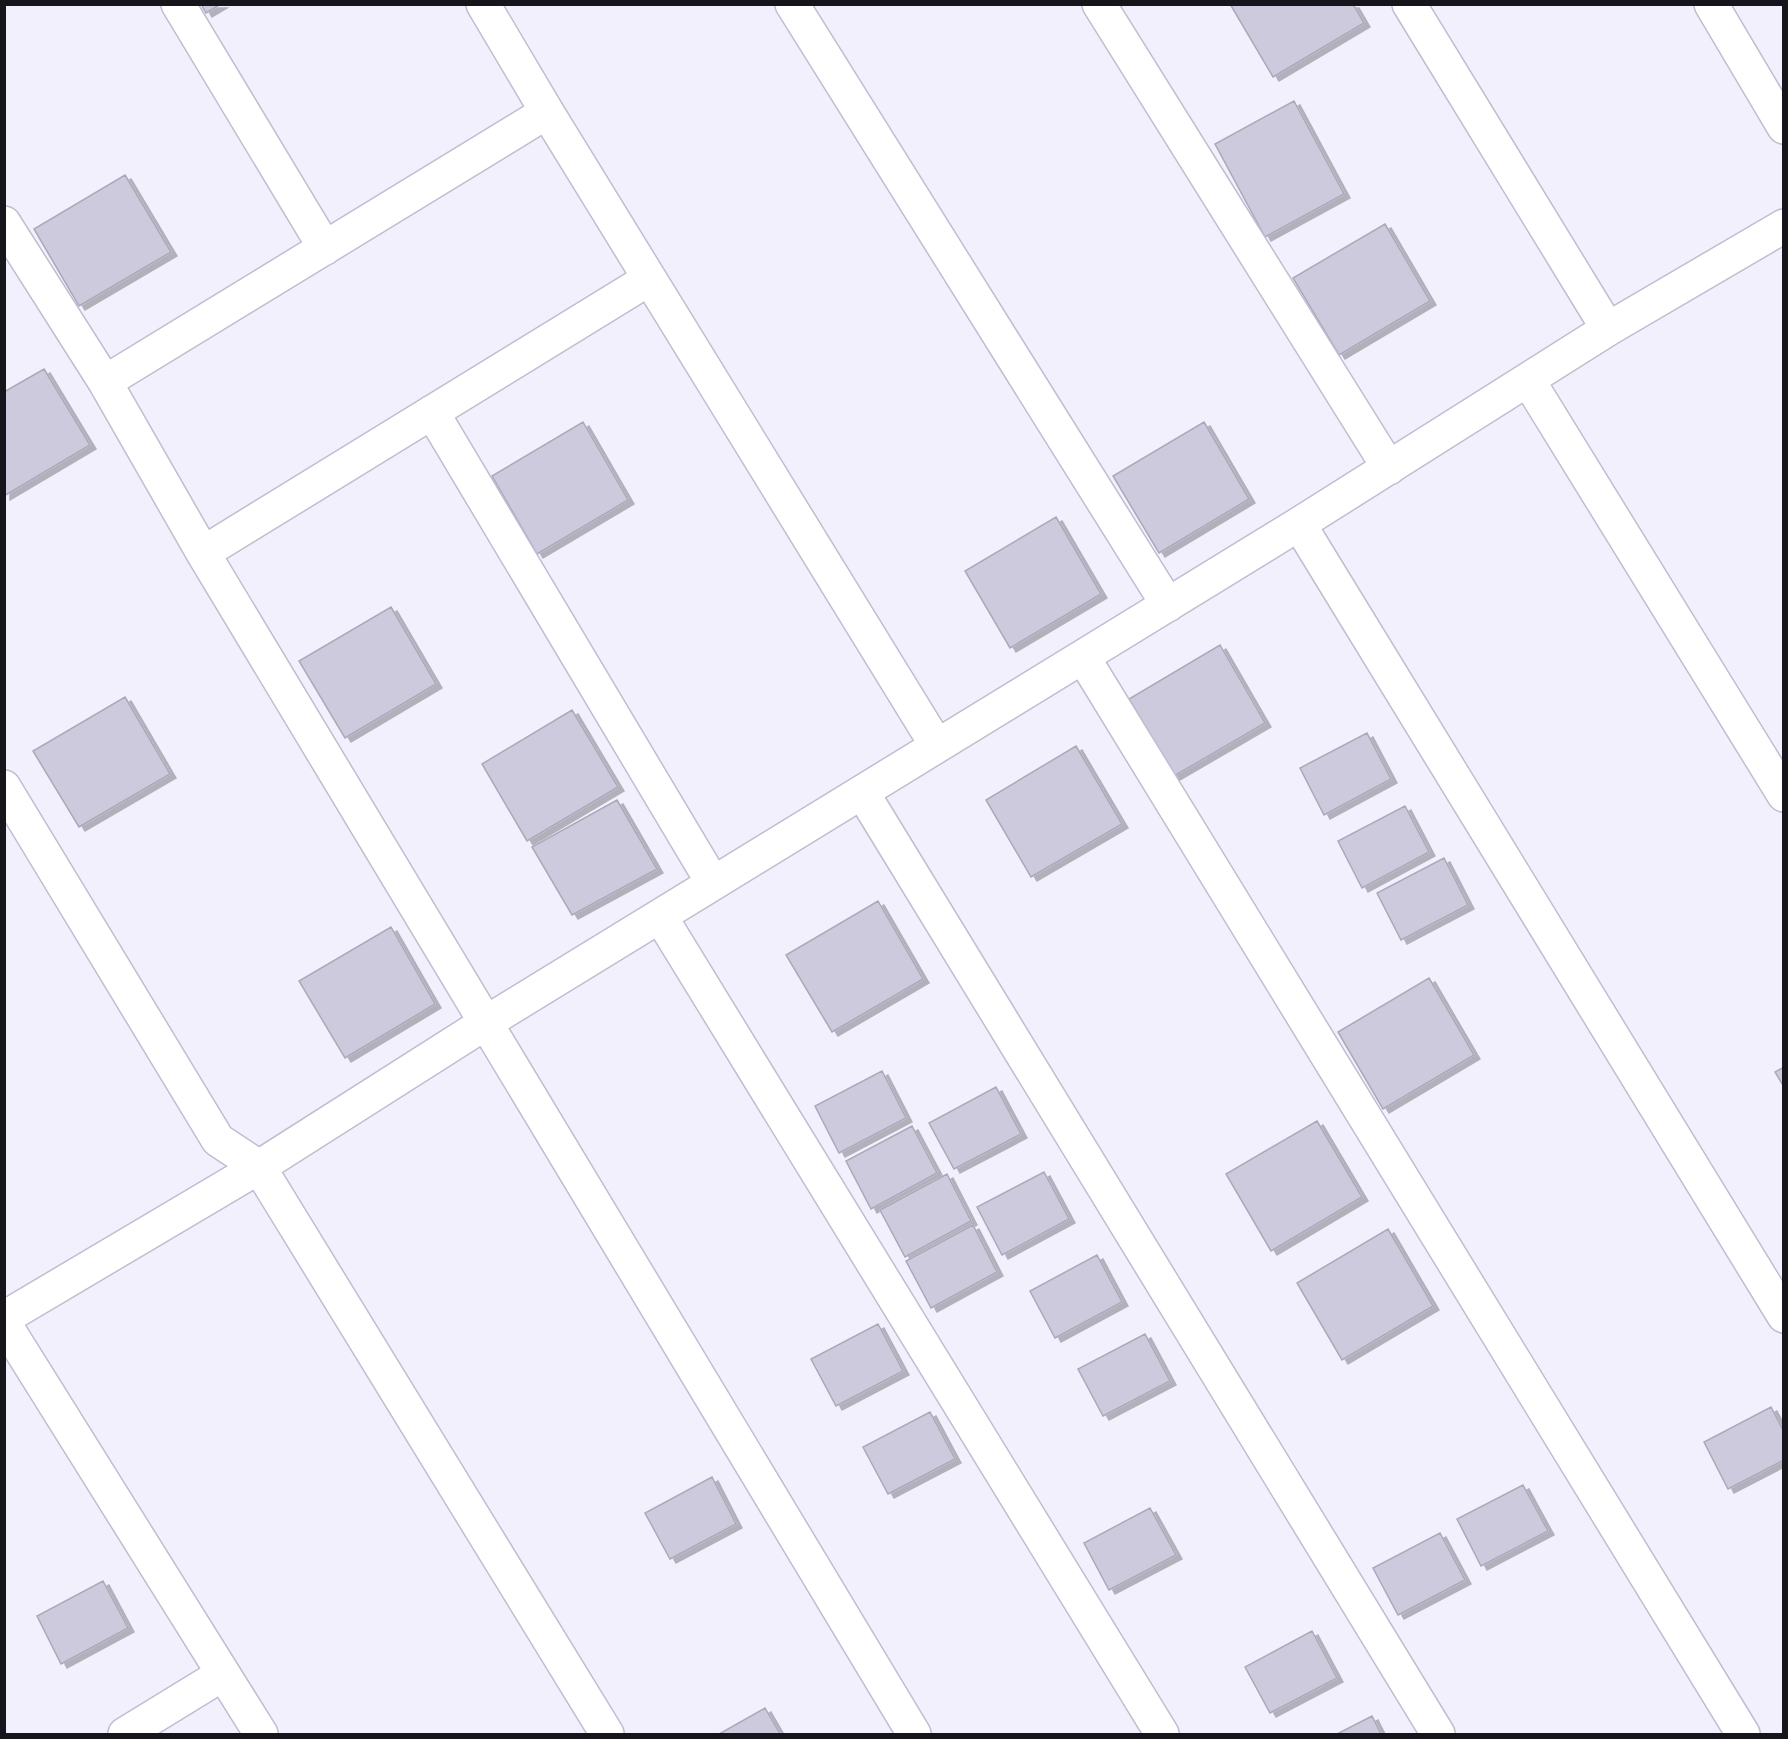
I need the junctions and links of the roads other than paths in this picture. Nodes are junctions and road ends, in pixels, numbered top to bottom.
1 (178, 4) edge
2 (483, 4) edge
3 (792, 4) edge
4 (1099, 4) edge
5 (1409, 4) edge
6 (1711, 4) edge
7 (547, 112) junction
8 (1784, 127) edge
9 (4, 223) edge
10 (1781, 233) edge
11 (325, 248) junction
12 (649, 279) junction
13 (1608, 329) junction
14 (1528, 380) junction
15 (105, 382) junction
16 (432, 412) junction
17 (1389, 468) junction
18 (1299, 524) junction
19 (203, 553) junction
20 (1168, 605) junction
21 (1083, 657) junction
22 (937, 746) junction
23 (4, 787) edge
24 (862, 792) junction
25 (1784, 795) edge
26 (713, 883) junction
27 (660, 916) junction
28 (487, 1022) junction
29 (259, 1167) junction
30 (1784, 1316) edge
31 (4, 1318) edge
32 (4, 1323) edge
33 (223, 1674) junction
34 (125, 1734) edge
35 (261, 1734) edge
36 (607, 1734) edge
37 (914, 1734) edge
38 (1162, 1734) edge
39 (1438, 1734) edge
40 (1743, 1734) edge

1 - 11 street
2 - 7 street
3 - 20 street
4 - 17 street
5 - 13 street
6 - 8 street
7 - 11 street
7 - 12 street
9 - 15 street
10 - 13 street
11 - 15 street
12 - 16 street
12 - 22 street
13 - 14 street
14 - 17 street
14 - 25 street
15 - 19 street
16 - 19 street
16 - 26 street
17 - 18 street
18 - 20 street
18 - 30 street
19 - 28 street
20 - 21 street
21 - 22 street
21 - 40 street
22 - 24 street
23 - 29 street
24 - 26 street
24 - 39 street
26 - 27 street
27 - 28 street
27 - 38 street
28 - 29 street
28 - 37 street
29 - 31 street
29 - 36 street
32 - 33 street
33 - 34 street
33 - 35 street

